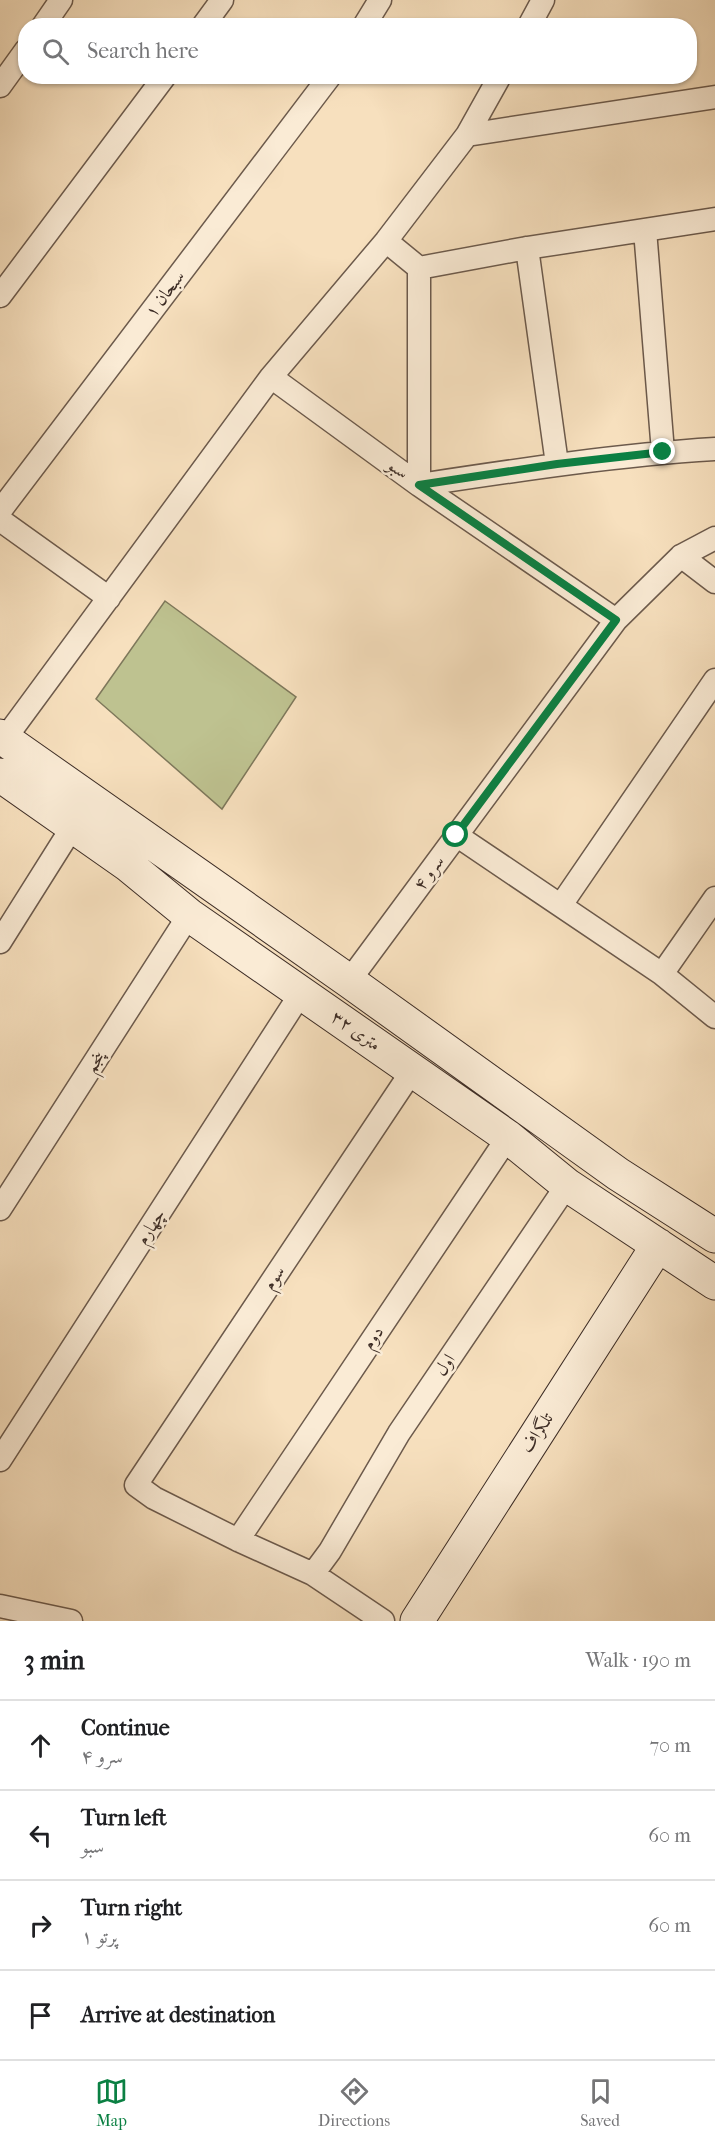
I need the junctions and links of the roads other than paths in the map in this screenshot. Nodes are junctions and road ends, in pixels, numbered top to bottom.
1 (62, 0) edge
2 (222, 0) edge
3 (380, 0) edge
4 (543, 0) edge
5 (49, 18) edge
6 (209, 18) edge
7 (369, 18) edge
8 (533, 18) edge
9 (18, 61) edge
10 (159, 84) edge
11 (324, 84) edge
12 (496, 84) edge
13 (0, 86) edge
14 (715, 97) edge
15 (467, 135) junction
16 (715, 219) edge
17 (645, 230) junction
18 (386, 241) junction
19 (527, 248) junction
20 (419, 268) junction
21 (0, 296) edge
22 (271, 377) junction
23 (715, 449) edge
24 (663, 452) junction
25 (557, 464) junction
26 (419, 485) junction
27 (0, 511) edge
28 (0, 520) edge
29 (715, 538) edge
30 (681, 556) junction
31 (715, 582) edge
32 (109, 598) junction
33 (616, 620) junction
34 (715, 680) edge
35 (2, 741) edge
36 (0, 775) edge
37 (73, 826) junction
38 (456, 835) junction
39 (715, 898) edge
40 (561, 905) junction
41 (189, 915) junction
42 (0, 942) edge
43 (662, 974) junction
44 (348, 981) junction
45 (301, 993) junction
46 (715, 1017) edge
47 (412, 1071) junction
48 (508, 1137) junction
49 (567, 1185) junction
50 (0, 1209) edge
51 (715, 1236) edge
52 (658, 1245) junction
53 (715, 1282) edge
54 (0, 1460) edge
55 (238, 1540) junction
56 (313, 1574) junction
57 (0, 1606) edge
58 (71, 1621) edge
59 (382, 1621) edge
60 (417, 1621) edge

1 - 5 street
2 - 6 street
3 - 7 street
4 - 8 street
9 - 13 street
10 - 21 street
11 - 27 street, سبحان ۱
12 - 15 street
14 - 15 street
15 - 18 street
16 - 17 street
17 - 19 street
17 - 24 street
18 - 20 street
18 - 22 street
19 - 20 street
19 - 25 street
20 - 26 street
22 - 26 street, سبو
22 - 32 street
23 - 24 street
24 - 25 street
25 - 26 street
26 - 33 street, سبو
28 - 32 street
29 - 30 street, سرو ۴
30 - 31 street
30 - 33 street, سرو ۴
32 - 35 street
33 - 38 street, سرو ۴
34 - 40 street
35 - 44 main road, ۳۲ متری
36 - 37 main road, ۳۲ متری
37 - 41 main road, ۳۲ متری
37 - 42 street
38 - 40 street
38 - 44 street, سرو ۴
39 - 43 street
40 - 43 street
41 - 45 main road, ۳۲ متری
41 - 50 street, پنجم
43 - 46 street
44 - 51 main road, ۳۲ متری
45 - 47 main road, ۳۲ متری
45 - 54 street, چهارم
47 - 48 main road, ۳۲ متری
47 - 55 street, سوم
48 - 49 main road, ۳۲ متری
48 - 55 street, دوم
49 - 52 main road, ۳۲ متری
49 - 56 street, اول
52 - 53 main road, ۳۲ متری
52 - 60 main road, تلگراف
55 - 56 street
56 - 59 street
57 - 58 street

